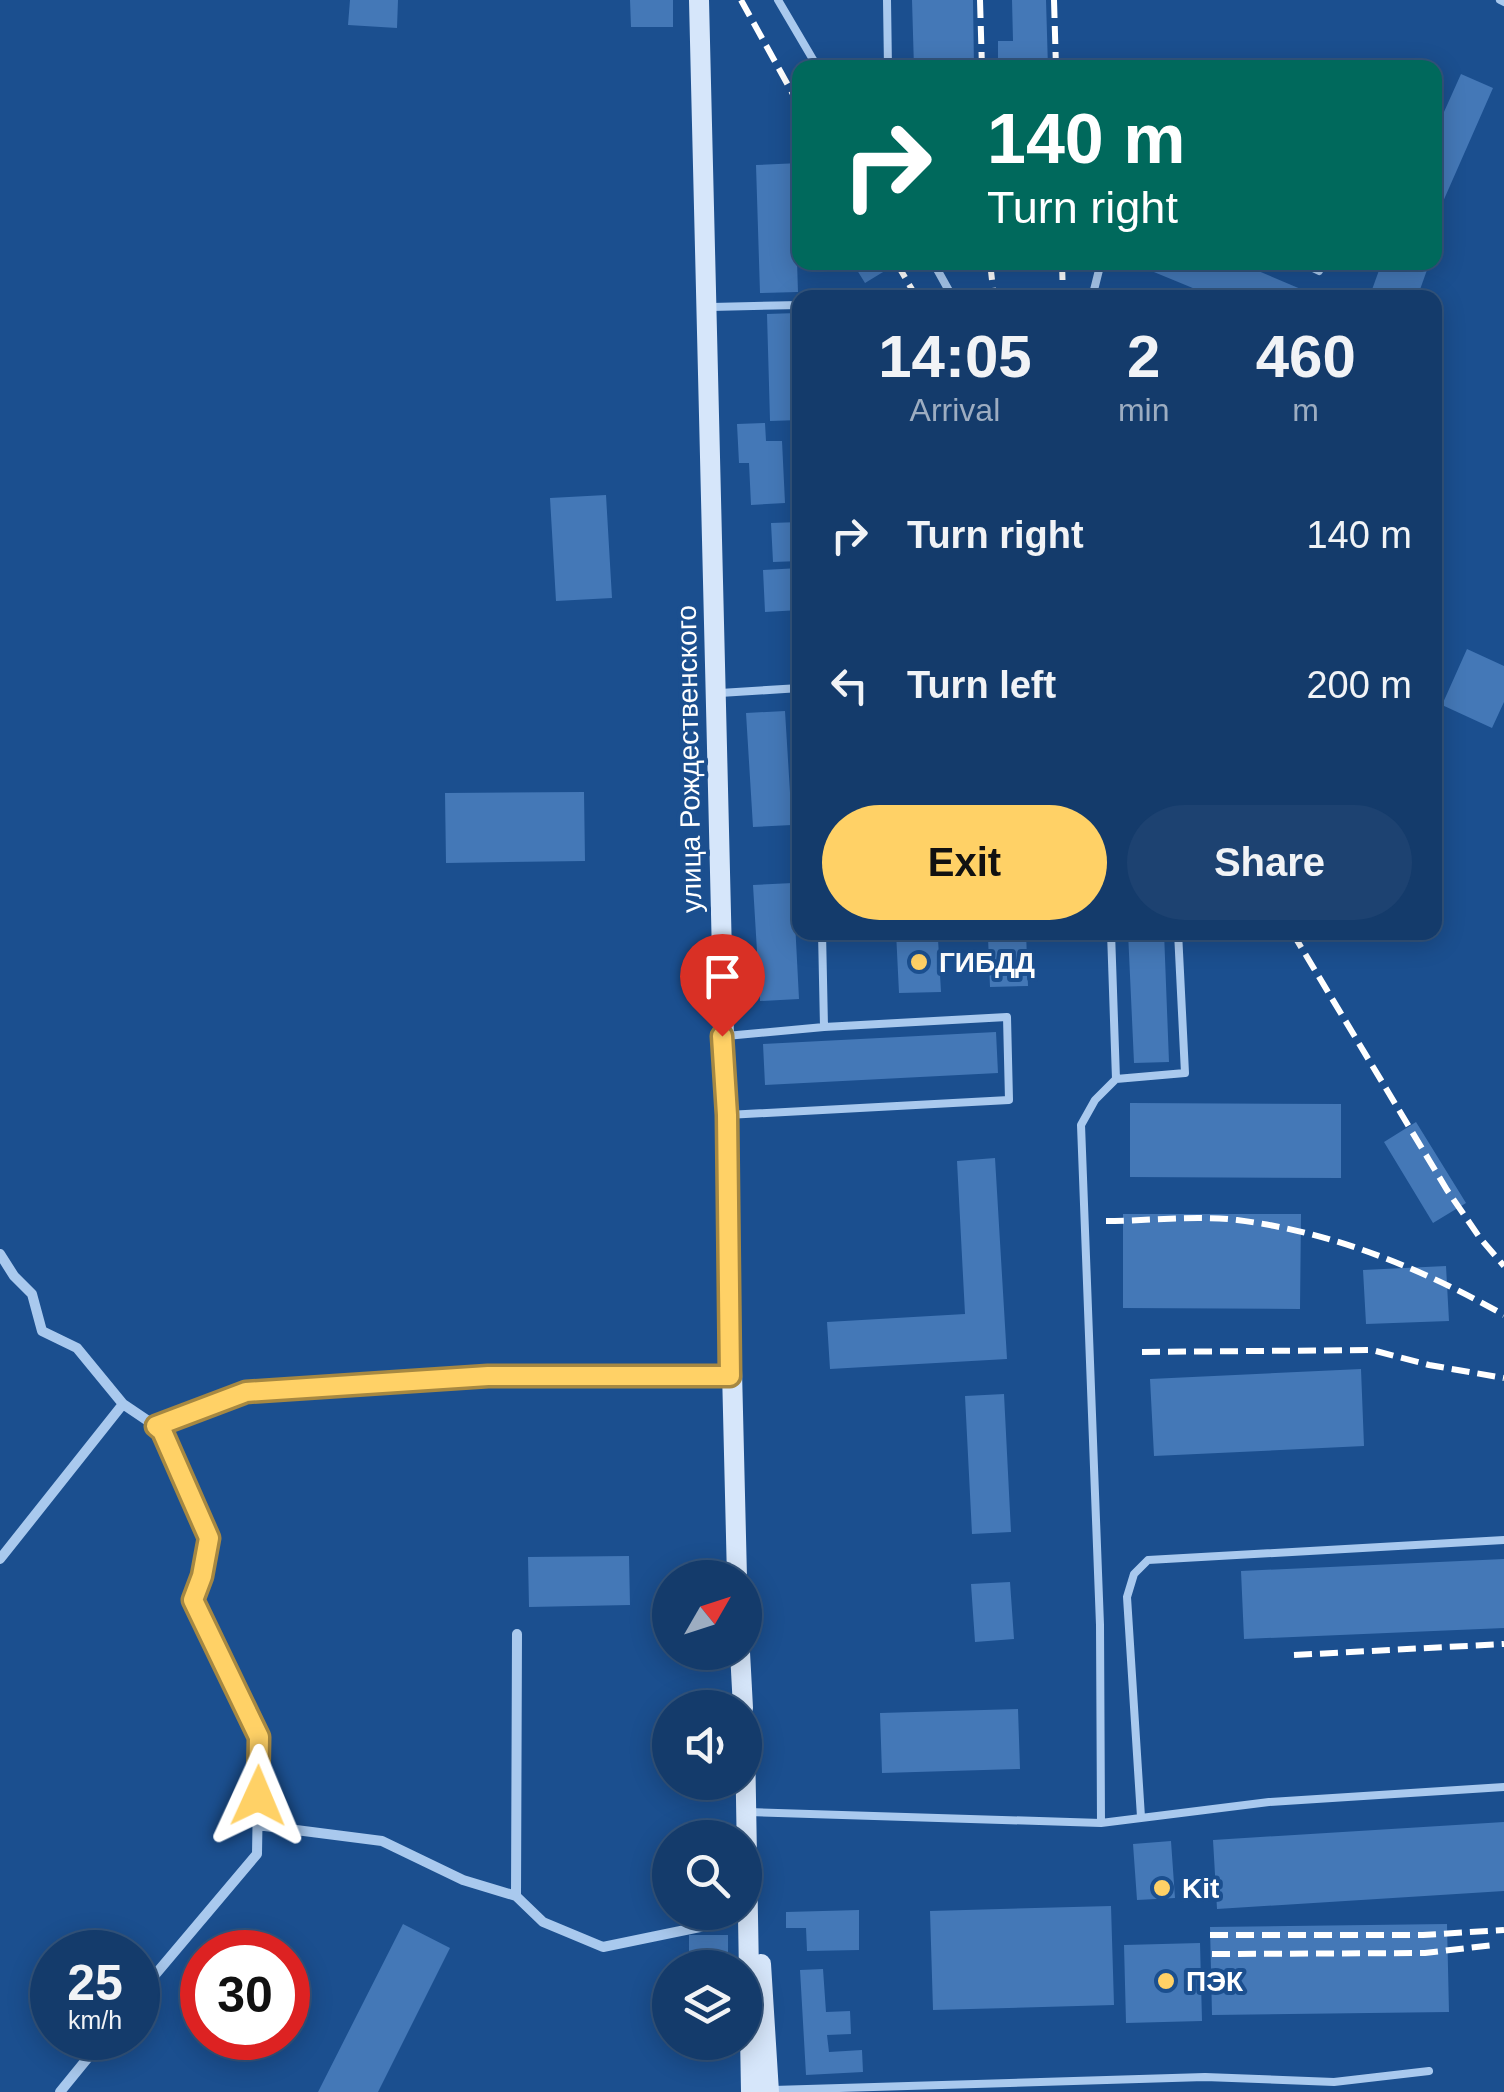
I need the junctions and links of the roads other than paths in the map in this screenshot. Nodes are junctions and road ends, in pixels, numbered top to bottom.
1 (699, 0) edge
2 (778, 0) edge
3 (887, 0) edge
4 (813, 60) edge
5 (888, 60) edge
6 (792, 305) edge
7 (706, 307) junction
8 (792, 688) edge
9 (715, 693) junction
10 (822, 940) edge
11 (1111, 940) edge
12 (1178, 940) edge
13 (824, 1027) junction
14 (722, 1036) junction
15 (1116, 1080) junction
16 (727, 1115) junction
17 (0, 1254) edge
18 (14, 1276) junction
19 (0, 1284) edge
20 (730, 1376) junction
21 (122, 1404) junction
22 (156, 1426) junction
23 (1504, 1540) edge
24 (0, 1559) edge
25 (736, 1560) edge
26 (517, 1634) dead end
27 (1504, 1787) edge
28 (748, 1800) edge
29 (749, 1812) junction
30 (1141, 1816) junction
31 (748, 1820) edge
32 (1101, 1823) junction
33 (257, 1825) junction
34 (516, 1896) junction
35 (685, 1930) edge
36 (744, 1930) edge
37 (160, 1970) edge
38 (86, 2060) edge
39 (1429, 2071) dead end
40 (763, 2091) edge
41 (60, 2092) edge

1 - 7 main road, улица Рождественского
2 - 4 lane
3 - 5 lane
6 - 7 lane
7 - 9 main road, улица Рождественского
8 - 9 lane
9 - 14 main road, улица Рождественского
10 - 13 lane
11 - 15 lane
12 - 15 lane
13 - 14 lane
13 - 16 lane
14 - 16 main road, улица Рождественского
15 - 32 lane
16 - 20 main road, улица Рождественского
17 - 18 street
18 - 19 street
18 - 21 street
20 - 22 street
20 - 25 main road, улица Рождественского
21 - 22 street
21 - 24 street
22 - 33 street
23 - 30 lane
26 - 34 street
27 - 30 lane
28 - 29 main road
29 - 31 main road
29 - 32 lane
29 - 40 main road
30 - 32 lane
33 - 34 street
33 - 37 street
34 - 35 street
36 - 40 main road
38 - 41 street
39 - 40 lane

